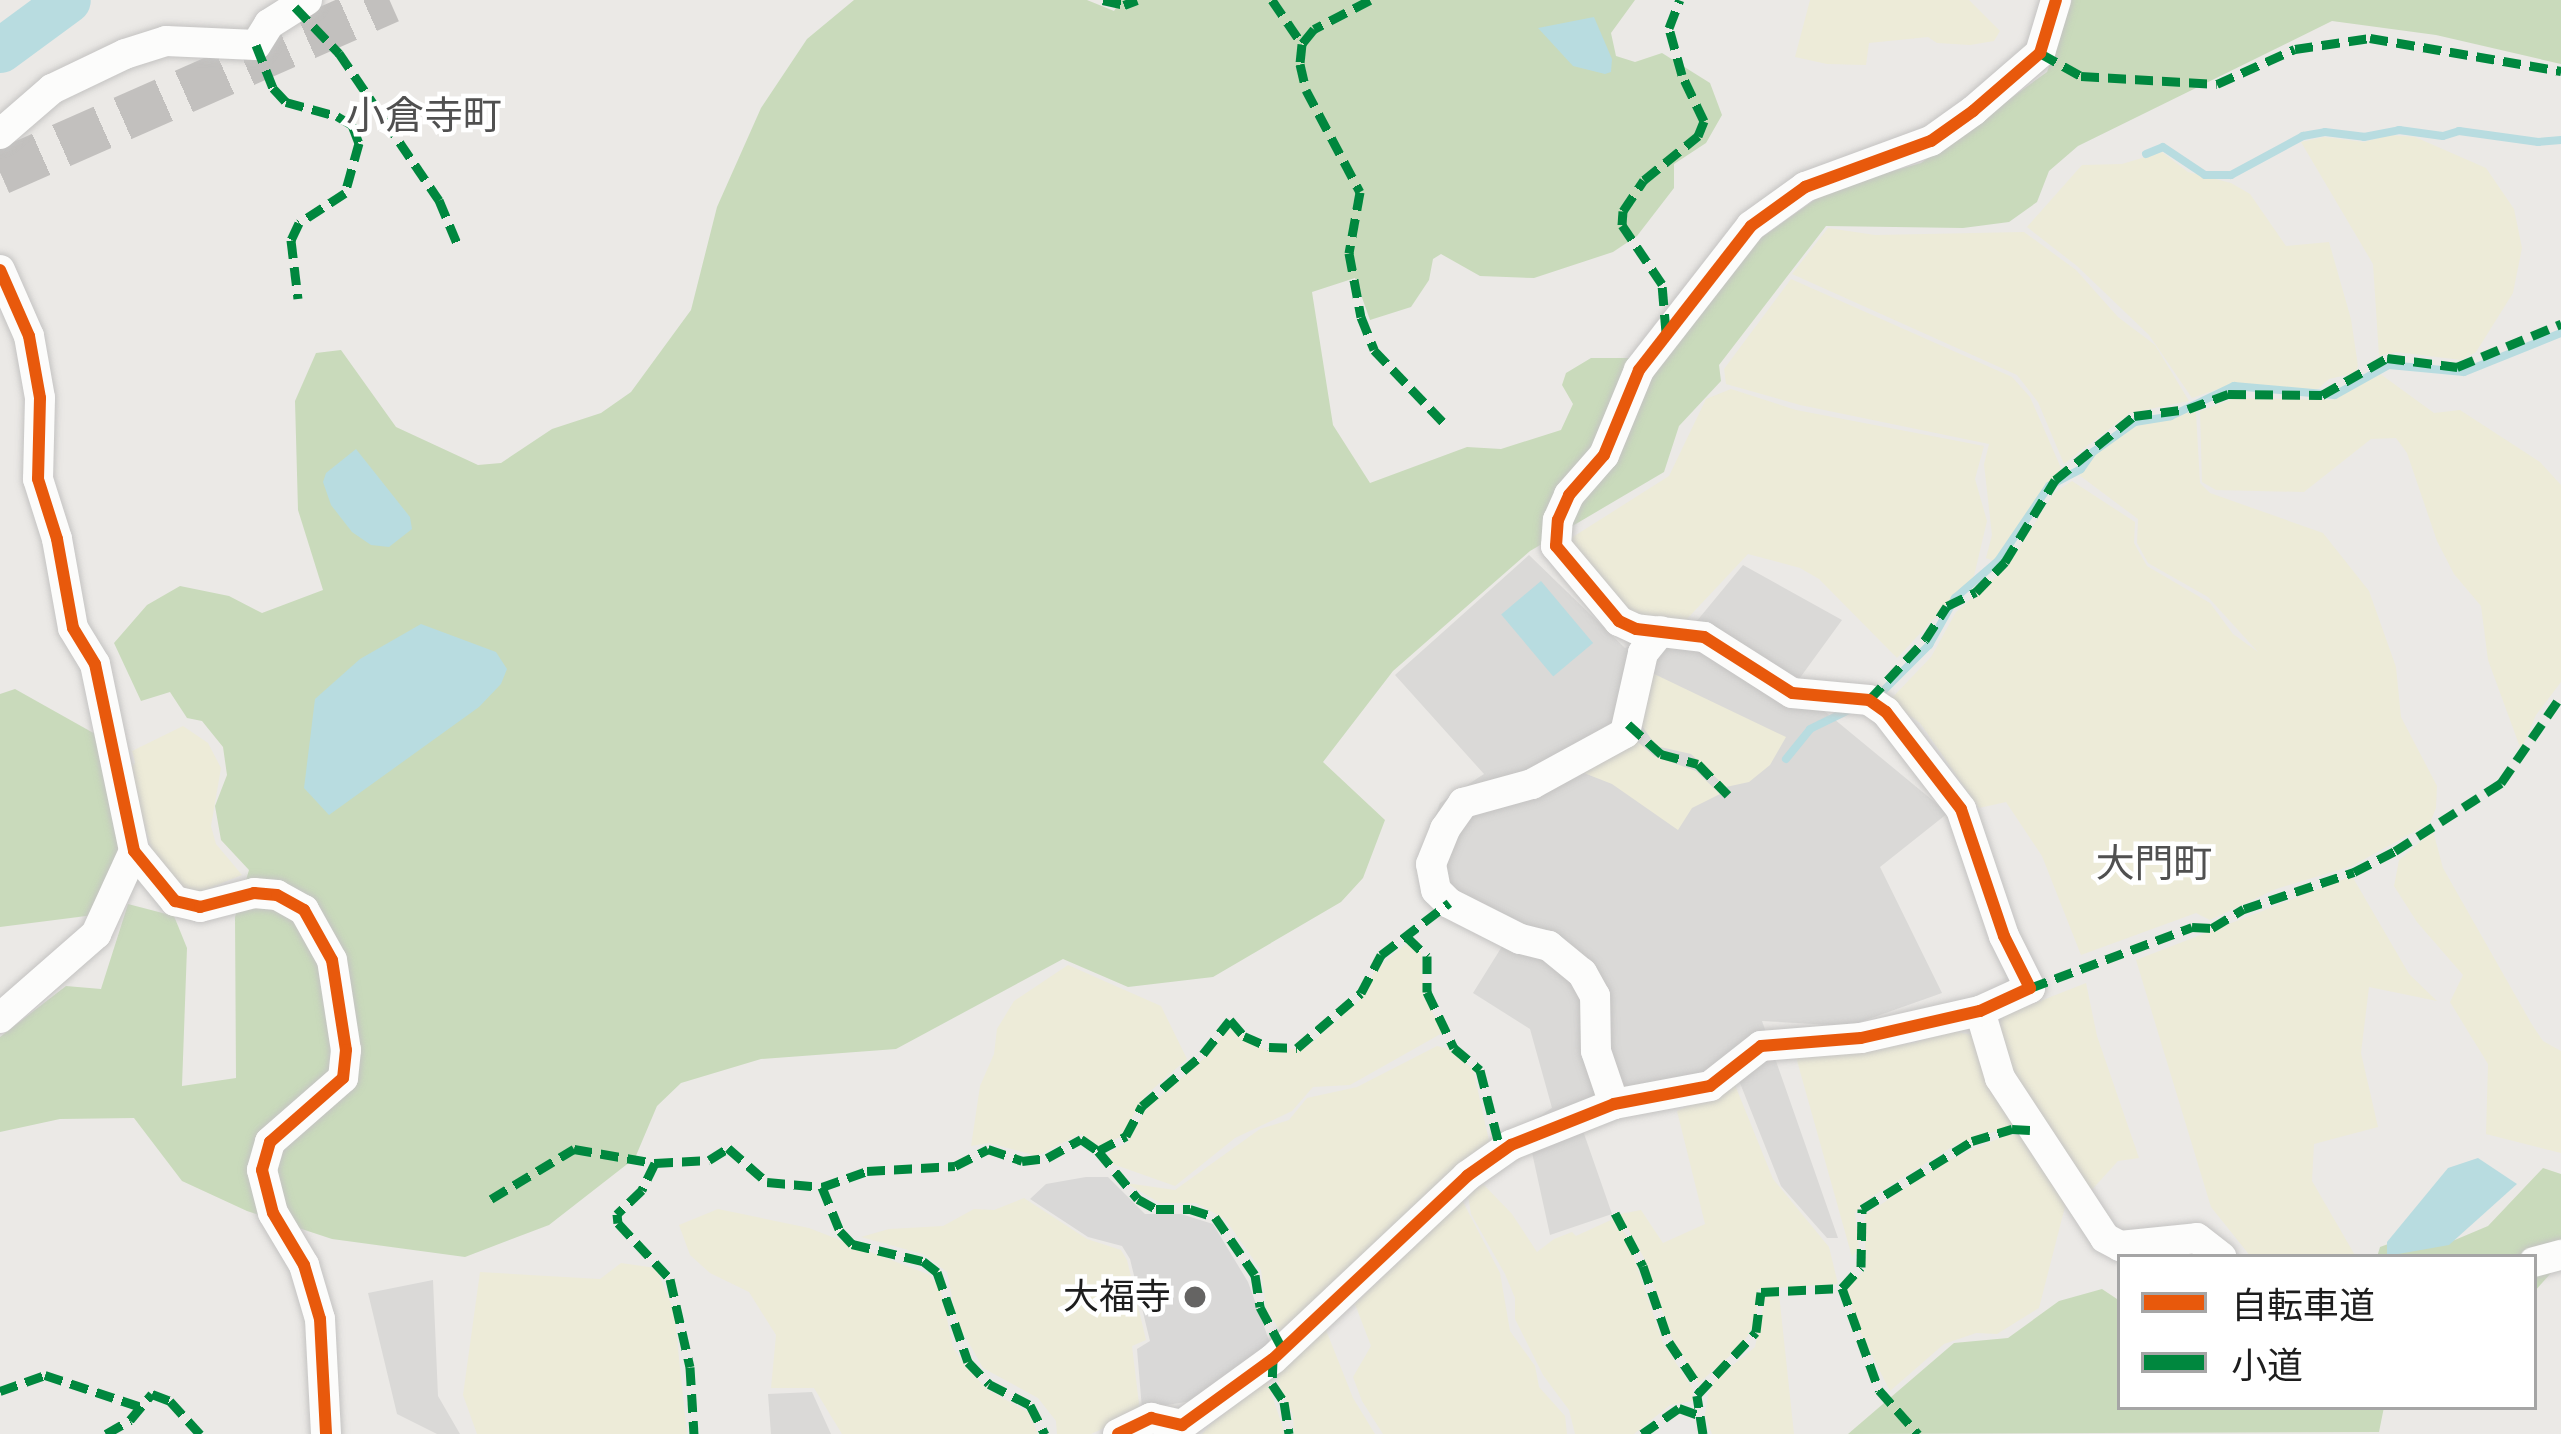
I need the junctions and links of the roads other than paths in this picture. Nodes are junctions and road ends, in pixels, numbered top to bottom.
1 (307, 0) edge
2 (2056, 0) edge
3 (0, 134) edge
4 (0, 270) edge
5 (1661, 631) junction
6 (134, 851) junction
7 (1980, 1010) junction
8 (0, 1018) edge
9 (1614, 1104) junction
10 (2217, 1254) edge
11 (1182, 1430) edge
12 (326, 1434) edge
13 (1118, 1434) edge

1 - 3 street
2 - 5 street
4 - 6 street
5 - 7 street
5 - 9 street
6 - 8 street
6 - 12 street
7 - 9 street
7 - 10 street
9 - 11 street
11 - 13 street

